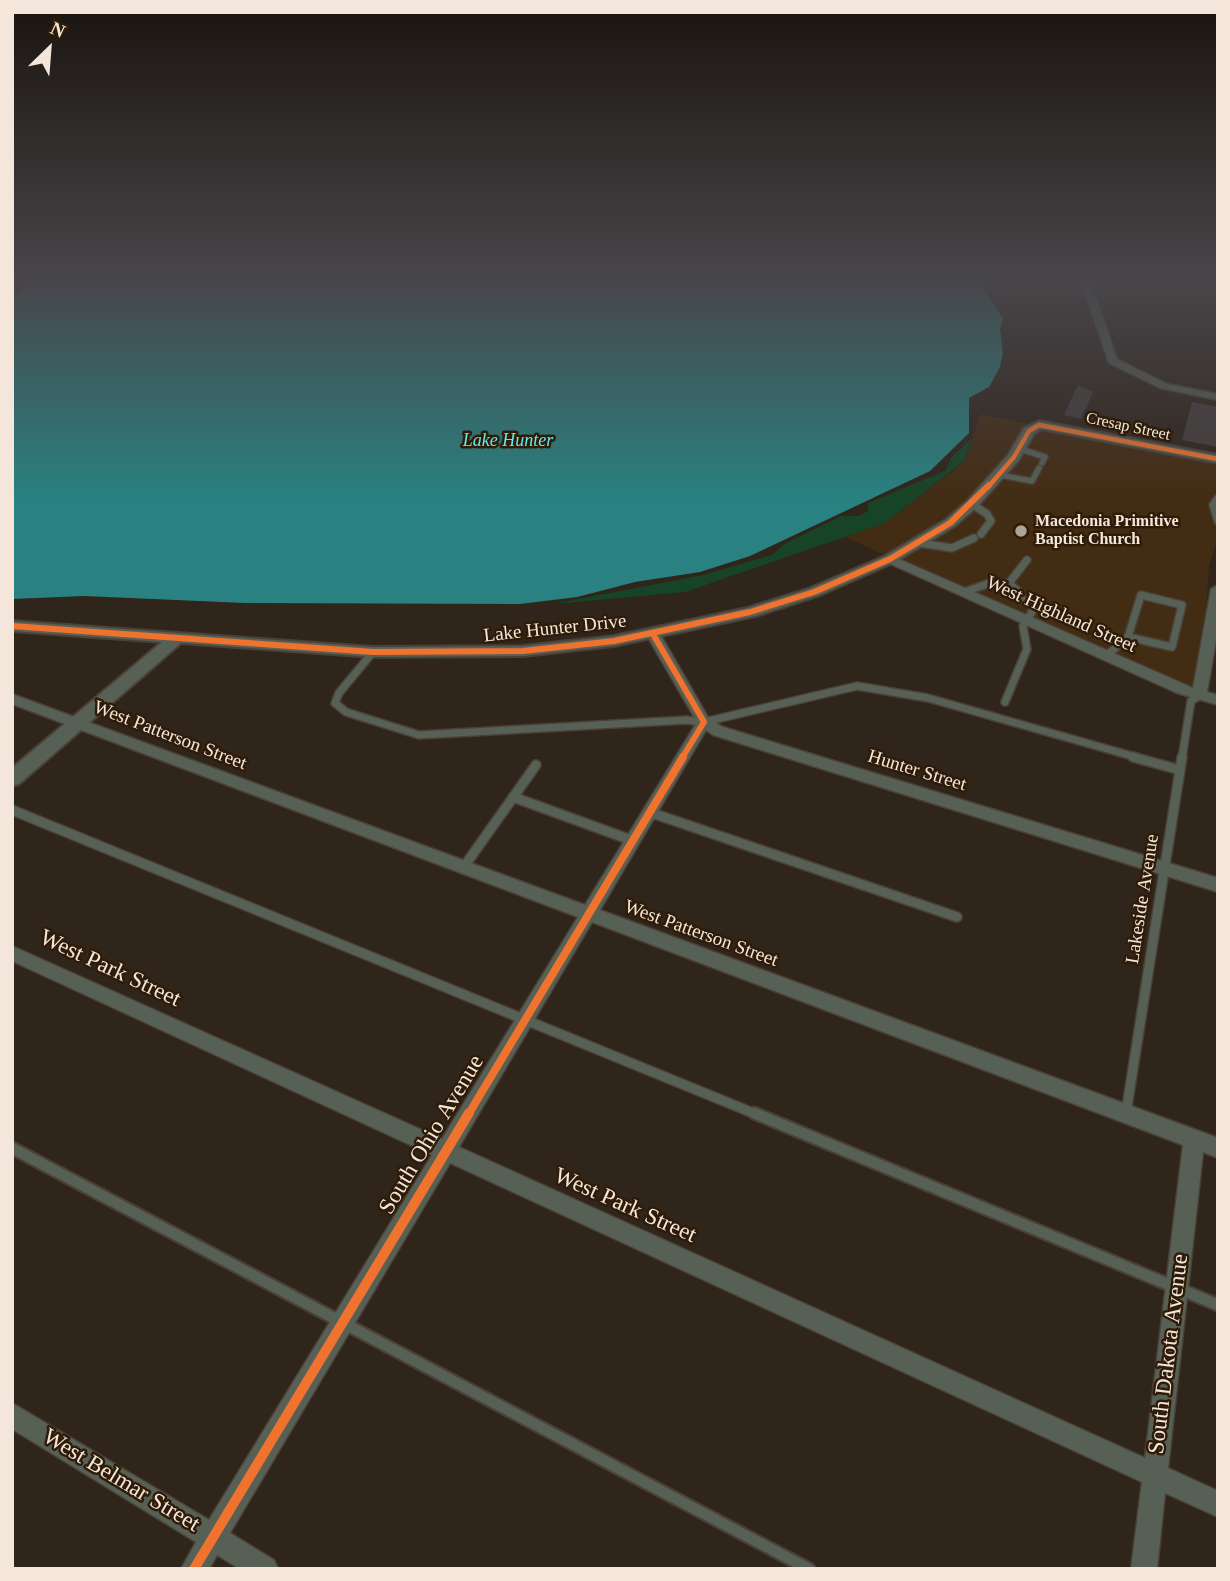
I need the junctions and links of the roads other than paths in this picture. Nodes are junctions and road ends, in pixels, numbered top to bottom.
1 (1110, 352) edge
2 (1218, 397) edge
3 (1034, 427) joint
4 (1020, 449) junction
5 (1218, 459) edge
6 (1000, 475) junction
7 (1218, 498) edge
8 (972, 505) junction
9 (1218, 521) edge
10 (919, 543) junction
11 (890, 559) junction
12 (1027, 560) dead end
13 (1009, 583) junction
14 (1218, 589) edge
15 (964, 593) junction
16 (1026, 620) junction
17 (12, 626) edge
18 (653, 634) junction
19 (1128, 637) junction
20 (177, 638) junction
21 (373, 652) junction
22 (1106, 656) junction
23 (1199, 696) junction
24 (12, 699) edge
25 (1218, 700) edge
26 (1005, 702) dead end
27 (704, 722) junction
28 (77, 723) junction
29 (536, 765) dead end
30 (1180, 770) junction
31 (12, 779) edge
32 (513, 797) junction
33 (12, 810) edge
34 (649, 811) junction
35 (631, 840) junction
36 (463, 868) junction
37 (1165, 869) junction
38 (1218, 886) edge
39 (588, 915) junction
40 (957, 918) dead end
41 (12, 953) edge
42 (525, 1018) junction
43 (1126, 1114) junction
44 (1194, 1140) junction
45 (12, 1148) edge
46 (1218, 1148) edge
47 (443, 1153) junction
48 (1177, 1289) junction
49 (1218, 1305) edge
50 (342, 1321) junction
51 (12, 1415) edge
52 (1156, 1476) junction
53 (1218, 1504) edge
54 (212, 1537) junction
55 (194, 1569) edge
56 (265, 1569) edge
57 (809, 1569) edge
58 (1144, 1569) edge

1 - 2 street
3 - 4 street, Lake Hunter Drive
3 - 5 street, Cresap Street
4 - 6 street, Lake Hunter Drive
4 - 6 lane
6 - 8 street, Lake Hunter Drive
7 - 9 lane
8 - 10 street, Lake Hunter Drive
8 - 10 lane
10 - 11 street, Lake Hunter Drive
11 - 15 street, West Highland Street
11 - 18 street, Lake Hunter Drive
12 - 13 lane
13 - 15 lane
13 - 16 lane
14 - 23 street
15 - 16 street, West Highland Street
16 - 22 street, West Highland Street
16 - 26 lane
17 - 20 street, Lake Hunter Drive
18 - 21 street, Lake Hunter Drive
18 - 27 street
19 - 19 lane
19 - 22 lane
20 - 21 street, Lake Hunter Drive
20 - 28 street
21 - 27 lane
22 - 23 street, West Highland Street
23 - 25 street, West Highland Street
23 - 30 lane, Lakeside Avenue
24 - 28 street, West Patterson Street
27 - 30 lane
27 - 34 street, South Ohio Avenue
27 - 37 street, Hunter Street
28 - 31 street
28 - 36 street, West Patterson Street
29 - 32 lane
30 - 37 lane, Lakeside Avenue
32 - 35 lane
32 - 36 lane
33 - 42 lane
34 - 35 street, South Ohio Avenue
34 - 40 lane
35 - 39 street, South Ohio Avenue
36 - 39 street, West Patterson Street
37 - 38 street, Hunter Street
37 - 43 lane, Lakeside Avenue
39 - 42 street, South Ohio Avenue
39 - 43 street, West Patterson Street
41 - 47 street, West Park Street
42 - 47 street, South Ohio Avenue
42 - 48 lane
43 - 44 street, West Patterson Street
44 - 46 street, West Patterson Street
44 - 48 street, South Dakota Avenue
45 - 50 lane
47 - 50 street, South Ohio Avenue
47 - 52 street, West Park Street
48 - 49 lane
48 - 52 street, South Dakota Avenue
50 - 54 street, South Ohio Avenue
50 - 57 lane
51 - 54 street, West Belmar Street
52 - 53 street, West Park Street
52 - 58 street, South Dakota Avenue
54 - 55 street, South Ohio Avenue
54 - 56 street, West Belmar Street

